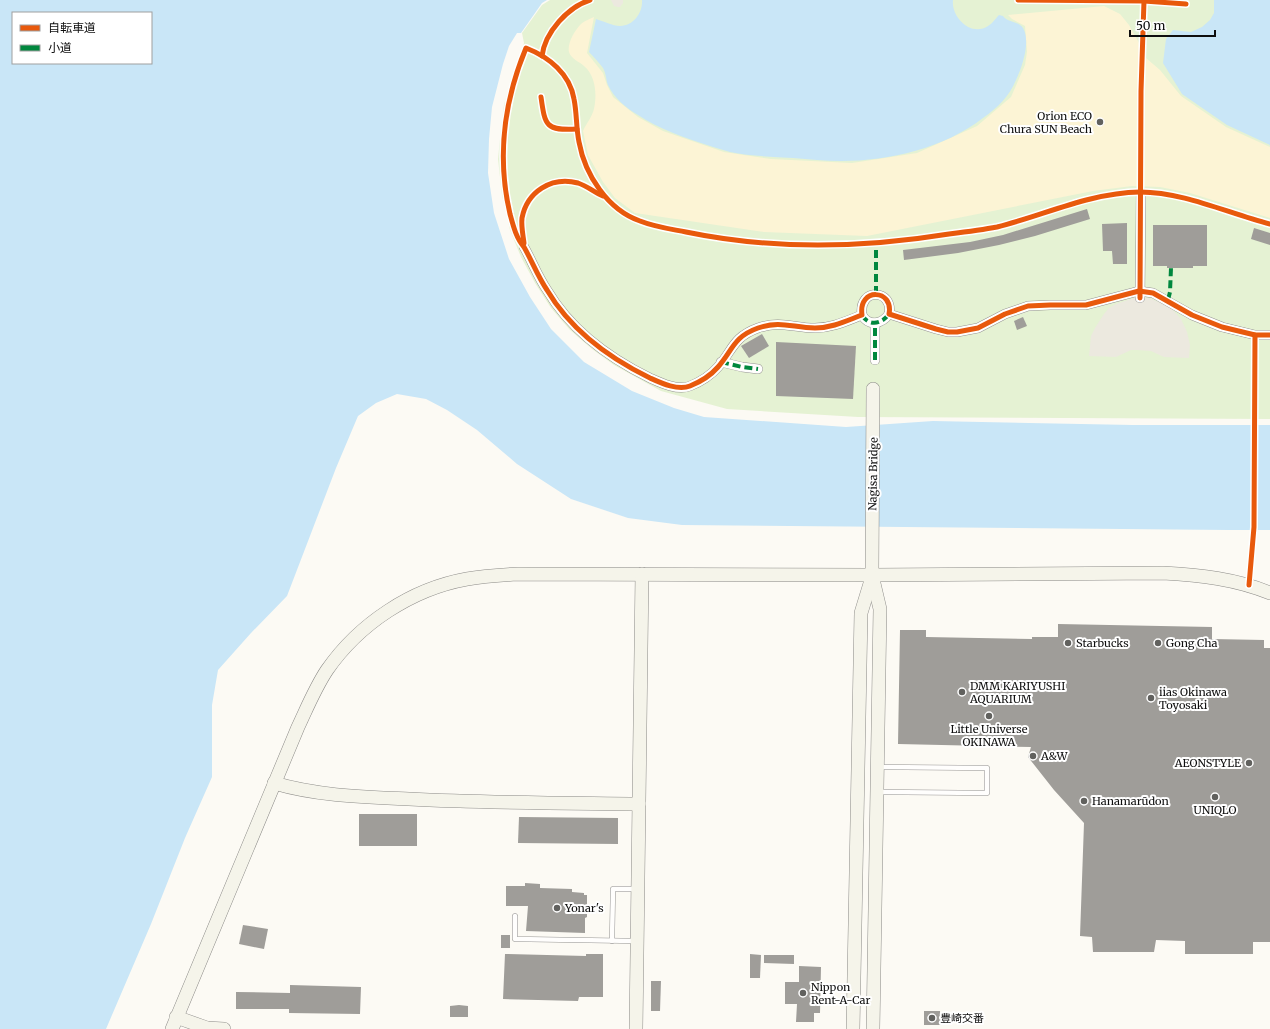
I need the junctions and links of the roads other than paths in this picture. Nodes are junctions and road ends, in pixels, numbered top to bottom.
1 (1141, 192) dead end
2 (524, 247) dead end
3 (1140, 294) junction
4 (889, 314) junction
5 (862, 315) junction
6 (874, 323) junction
7 (1270, 335) edge
8 (874, 360) dead end
9 (721, 362) junction
10 (758, 368) dead end
11 (873, 389) dead end
12 (642, 574) junction
13 (872, 575) junction
14 (1270, 594) edge
15 (878, 767) junction
16 (274, 783) junction
17 (877, 792) junction
18 (639, 804) junction
19 (638, 889) junction
20 (515, 916) dead end
21 (612, 941) junction
22 (637, 941) junction
23 (174, 1023) edge
24 (224, 1029) edge
25 (636, 1029) edge
26 (853, 1029) edge
27 (874, 1029) edge

1 - 3 street
2 - 9 street
3 - 4 street
3 - 7 street
4 - 5 street
4 - 6 street
5 - 6 street
5 - 9 street
6 - 8 street
9 - 10 street
11 - 13 street, Nagisa Bridge
12 - 13 street
12 - 16 street
12 - 18 street
13 - 14 street
13 - 15 street
13 - 26 street
15 - 17 street
15 - 17 lane
16 - 18 street
16 - 23 street
17 - 27 street
18 - 19 street
19 - 21 lane
19 - 22 street
20 - 21 lane
21 - 22 lane
22 - 25 street
23 - 24 street

